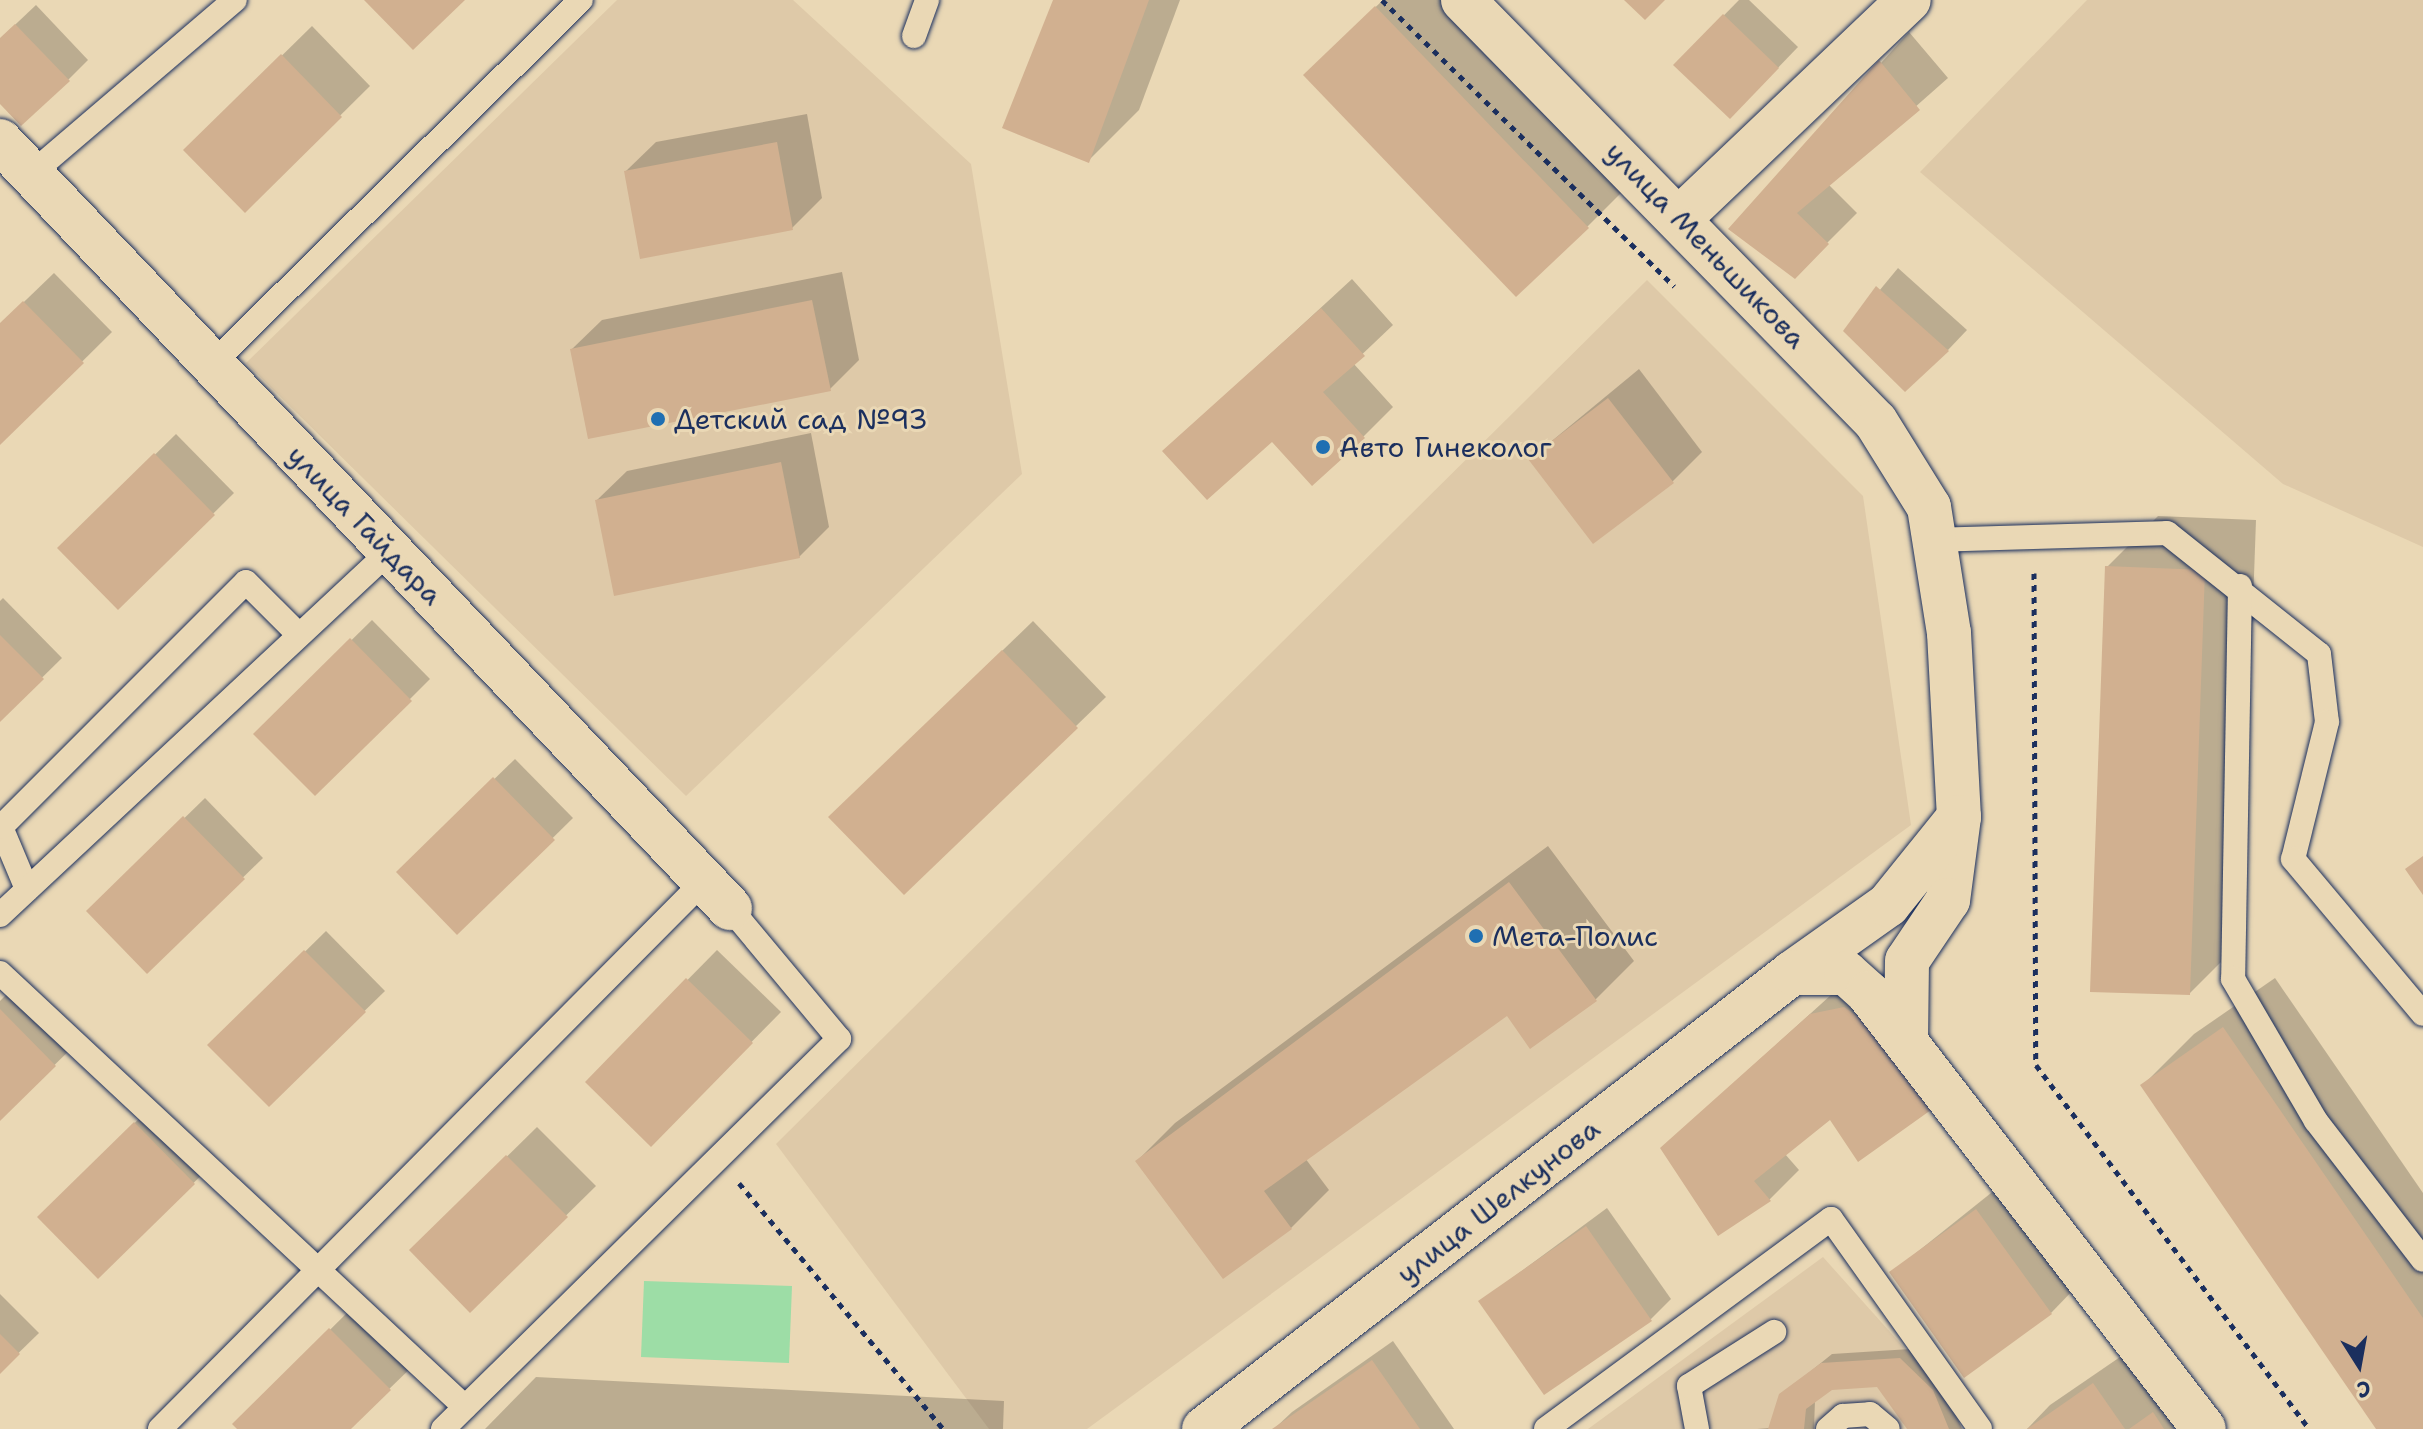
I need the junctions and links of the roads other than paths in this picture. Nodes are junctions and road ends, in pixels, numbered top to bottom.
1 (235, 0) edge
2 (581, 0) edge
3 (927, 0) edge
4 (1463, 0) edge
5 (1909, 0) edge
6 (914, 36) dead end
7 (0, 141) edge
8 (31, 174) junction
9 (1682, 216) junction
10 (212, 364) junction
11 (1932, 524) junction
12 (390, 551) junction
13 (2240, 586) junction
14 (299, 635) junction
15 (1959, 817) junction
16 (27, 889) junction
17 (717, 895) junction
18 (0, 915) edge
19 (0, 973) edge
20 (1792, 973) junction
21 (2423, 1014) edge
22 (1906, 1038) junction
23 (2423, 1260) edge
24 (318, 1270) junction
25 (1774, 1332) dead end
26 (465, 1407) junction
27 (160, 1429) edge
28 (443, 1429) edge
29 (1204, 1429) edge
30 (1546, 1429) edge
31 (1697, 1429) edge
32 (1828, 1429) edge
33 (1888, 1429) edge
34 (1980, 1429) edge
35 (2204, 1429) edge

1 - 8 lane
2 - 10 lane
3 - 6 lane
4 - 9 street, улица Меньшикова
5 - 9 street
7 - 8 street, улица Гайдара
8 - 10 street, улица Гайдара
9 - 11 street, улица Меньшикова
10 - 12 street, улица Гайдара
11 - 13 lane
11 - 15 street
12 - 14 lane
12 - 17 street, улица Гайдара
13 - 21 lane
13 - 23 lane
14 - 16 lane
14 - 16 lane
15 - 20 street, улица Шелкунова
15 - 22 street
16 - 18 lane
17 - 24 lane
17 - 26 lane
19 - 24 lane
20 - 22 street
20 - 29 street, улица Шелкунова
22 - 35 street
24 - 26 lane
24 - 27 lane
25 - 31 lane
26 - 28 lane
30 - 34 lane
32 - 33 lane

